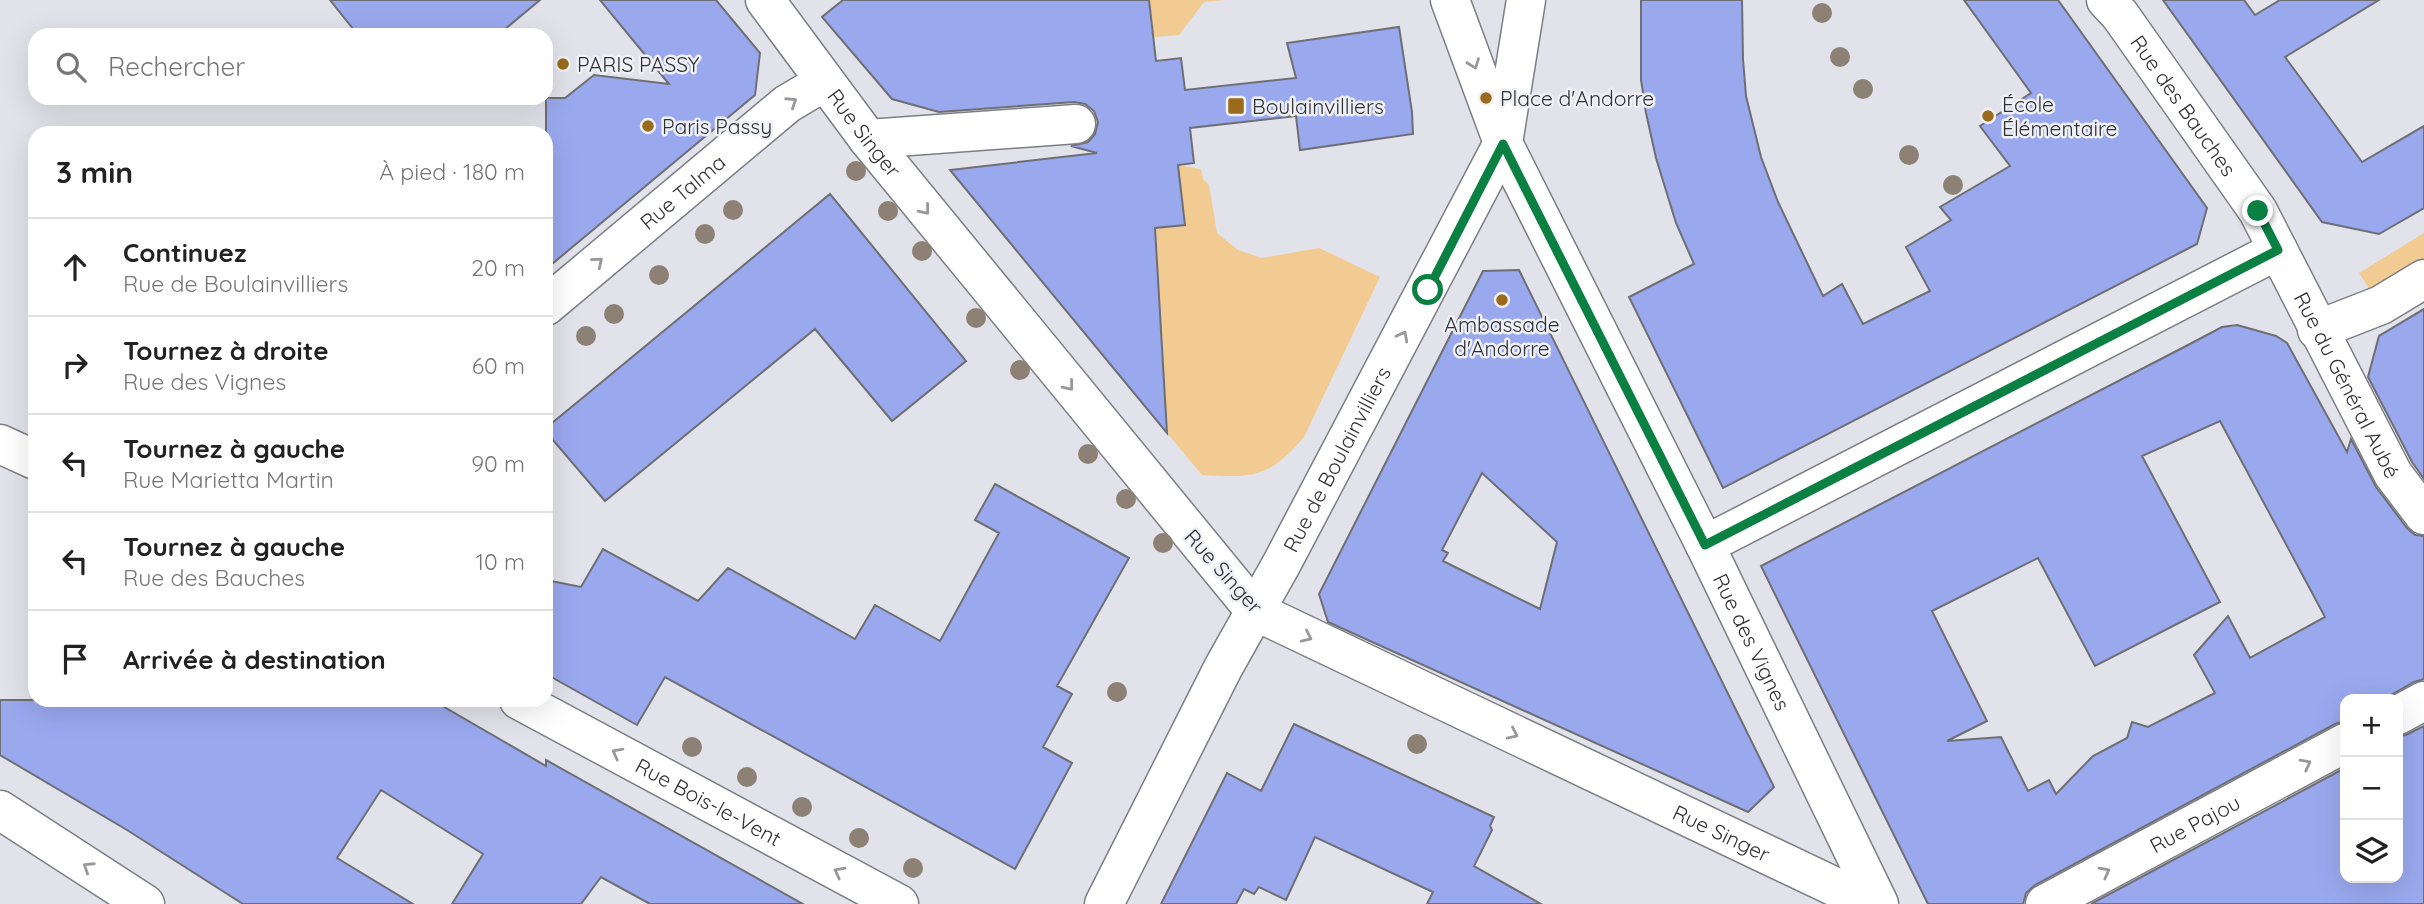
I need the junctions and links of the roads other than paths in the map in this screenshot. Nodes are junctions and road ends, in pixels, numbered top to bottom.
1 (1450, 0) edge
2 (1526, 0) edge
3 (2106, 0) edge
4 (769, 1) edge
5 (824, 82) junction
6 (1076, 124) dead end
7 (868, 139) junction
8 (1503, 144) junction
9 (2278, 250) junction
10 (2424, 279) edge
11 (553, 300) edge
12 (2317, 330) junction
13 (0, 444) edge
14 (28, 457) edge
15 (2424, 515) edge
16 (1705, 545) junction
17 (1255, 611) junction
18 (2424, 701) edge
19 (532, 707) edge
20 (2403, 712) edge
21 (2340, 746) edge
22 (0, 810) edge
23 (145, 904) edge
24 (900, 904) edge
25 (1104, 904) edge
26 (1871, 904) edge
27 (1879, 904) edge
28 (2045, 904) edge

1 -> 8 street, Rue des Vignes
2 - 8 street, Rue de Boulainvilliers
3 - 9 street, Rue des Bauches
4 - 5 street, Rue Singer
5 - 7 street, Rue Singer
11 -> 5 street, Rue Talma
6 - 7 street
7 -> 17 street, Rue Singer
8 - 16 street, Rue des Vignes
17 -> 8 street, Rue de Boulainvilliers
9 - 12 street, Rue du Général Aubé
9 - 16 street
10 - 12 street
12 - 15 street, Rue du Général Aubé
13 - 14 street
16 - 27 street, Rue des Vignes
17 - 25 street, Rue de Boulainvilliers
17 -> 26 street, Rue Singer
18 - 20 street
24 -> 19 street, Rue Bois-le-Vent
28 -> 21 street, Rue Pajou
23 -> 22 street

